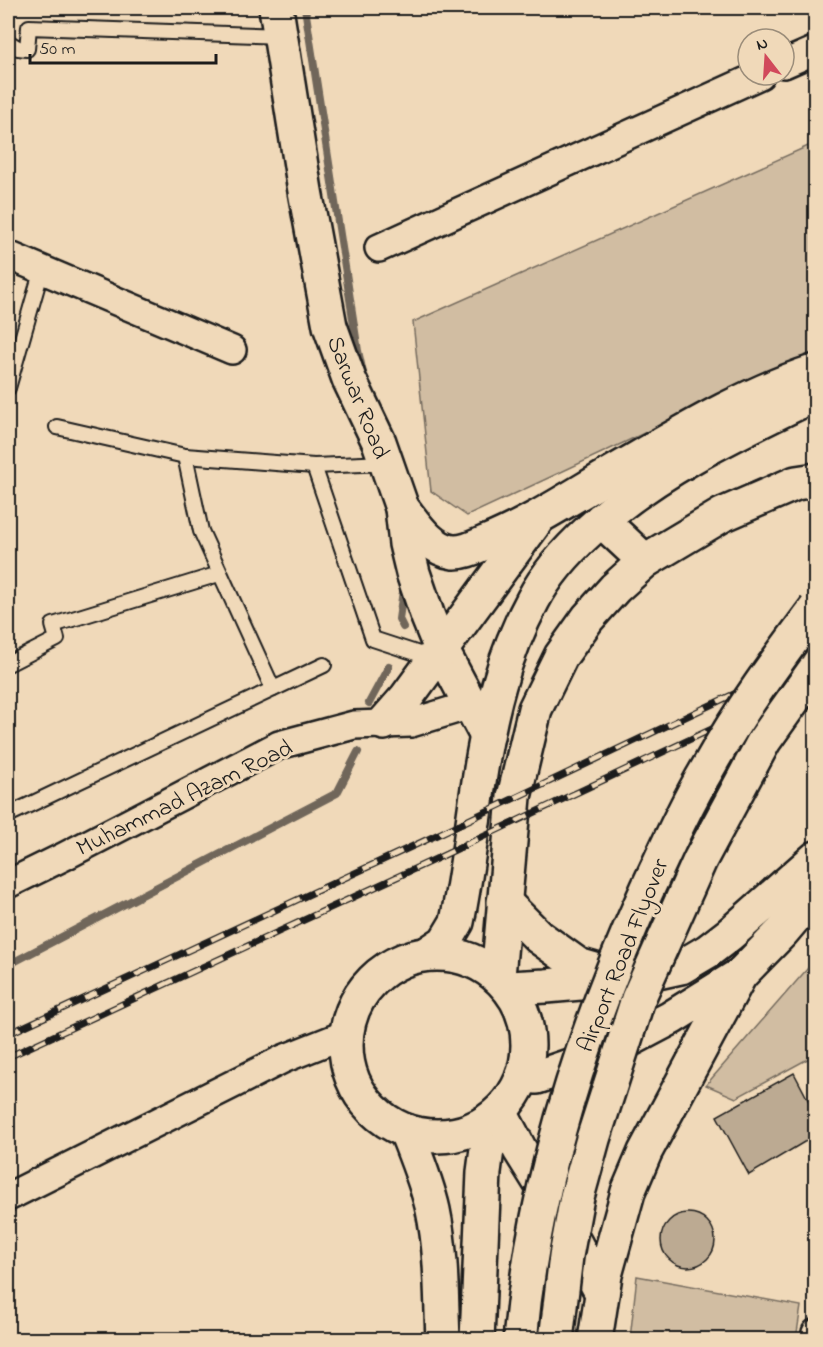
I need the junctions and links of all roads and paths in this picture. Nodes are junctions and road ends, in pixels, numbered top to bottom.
1 (278, 22) edge
2 (8, 42) edge
3 (816, 50) edge
4 (796, 59) edge
5 (736, 86) edge
6 (379, 248) dead end
7 (8, 258) edge
8 (42, 269) junction
9 (232, 350) dead end
10 (816, 371) edge
11 (8, 388) edge
12 (816, 394) edge
13 (57, 427) dead end
14 (185, 456) junction
15 (387, 463) junction
16 (314, 466) junction
17 (816, 480) edge
18 (402, 508) junction
19 (540, 516) junction
20 (601, 520) junction
21 (645, 561) junction
22 (219, 574) junction
23 (816, 608) edge
24 (441, 649) junction
25 (8, 664) edge
26 (324, 665) dead end
27 (816, 668) edge
28 (273, 689) junction
29 (470, 705) junction
30 (384, 723) junction
31 (487, 736) junction
32 (8, 815) edge
33 (816, 858) edge
34 (8, 884) edge
35 (816, 892) edge
36 (504, 902) junction
37 (427, 954) junction
38 (740, 975) junction
39 (626, 979) junction
40 (503, 982) junction
41 (346, 1034) junction
42 (524, 1076) junction
43 (495, 1116) junction
44 (406, 1131) junction
45 (8, 1197) edge
46 (602, 1293) junction
47 (816, 1333) edge
48 (443, 1340) edge
49 (477, 1340) edge
50 (520, 1340) edge
51 (556, 1340) edge
52 (595, 1340) edge
53 (815, 1340) edge

1 - 2 lane
1 - 15 main road, Sarwar Road
3 - 4 street
5 - 6 street
7 - 8 street
8 - 9 street
8 - 11 lane
10 - 19 main road
12 - 20 main road
13 - 14 lane
14 - 16 lane
14 - 22 lane
15 - 16 lane
15 - 18 main road, Sarwar Road
16 - 24 lane
17 - 21 main road
18 - 19 main road
18 - 24 main road, Sarwar Road
19 - 24 main road
20 - 21 main road
20 - 31 main road
21 - 36 main road
22 - 25 lane
22 - 28 lane
23 - 50 main road, Airport Road Flyover, bridge
24 - 29 main road, Sarwar Road
24 - 30 main road
26 - 28 lane
27 - 51 main road, Airport Road Flyover, bridge
28 - 32 lane
29 - 30 street, Muhammad Azam Road
29 - 31 main road, Sarwar Road
30 - 34 street, Muhammad Azam Road
31 - 37 main road
33 - 39 main road
35 - 38 main road
36 - 39 main road
36 - 40 main road
37 - 40 main road
37 - 41 main road
38 - 42 main road
38 - 46 main road
39 - 40 main road
40 - 42 main road
41 - 44 main road
41 - 45 street
42 - 43 main road
43 - 44 main road
43 - 46 main road
43 - 49 main road
44 - 48 main road
46 - 52 main road
47 - 53 street

